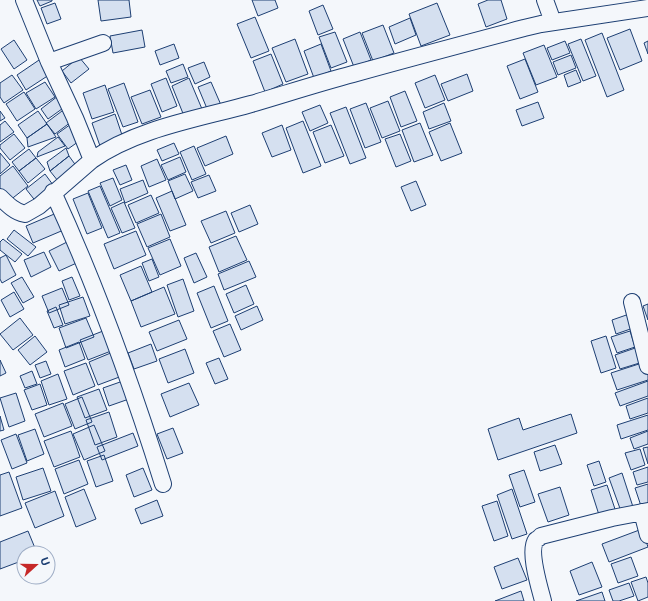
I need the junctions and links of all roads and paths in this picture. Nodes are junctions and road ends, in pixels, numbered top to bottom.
1 (24, 0) edge
2 (545, 0) edge
3 (625, 6) edge
4 (648, 8) edge
5 (553, 22) junction
6 (103, 43) dead end
7 (49, 62) junction
8 (92, 160) junction
9 (53, 192) junction
10 (0, 198) edge
11 (632, 302) dead end
12 (648, 366) edge
13 (163, 484) dead end
14 (645, 512) edge
15 (648, 535) edge
16 (543, 601) edge

1 - 7 street
2 - 5 street
3 - 4 street
3 - 5 street
5 - 8 street
6 - 7 street
7 - 8 street
8 - 9 street
9 - 10 street
9 - 13 street
11 - 12 street
14 - 15 street
14 - 16 street

